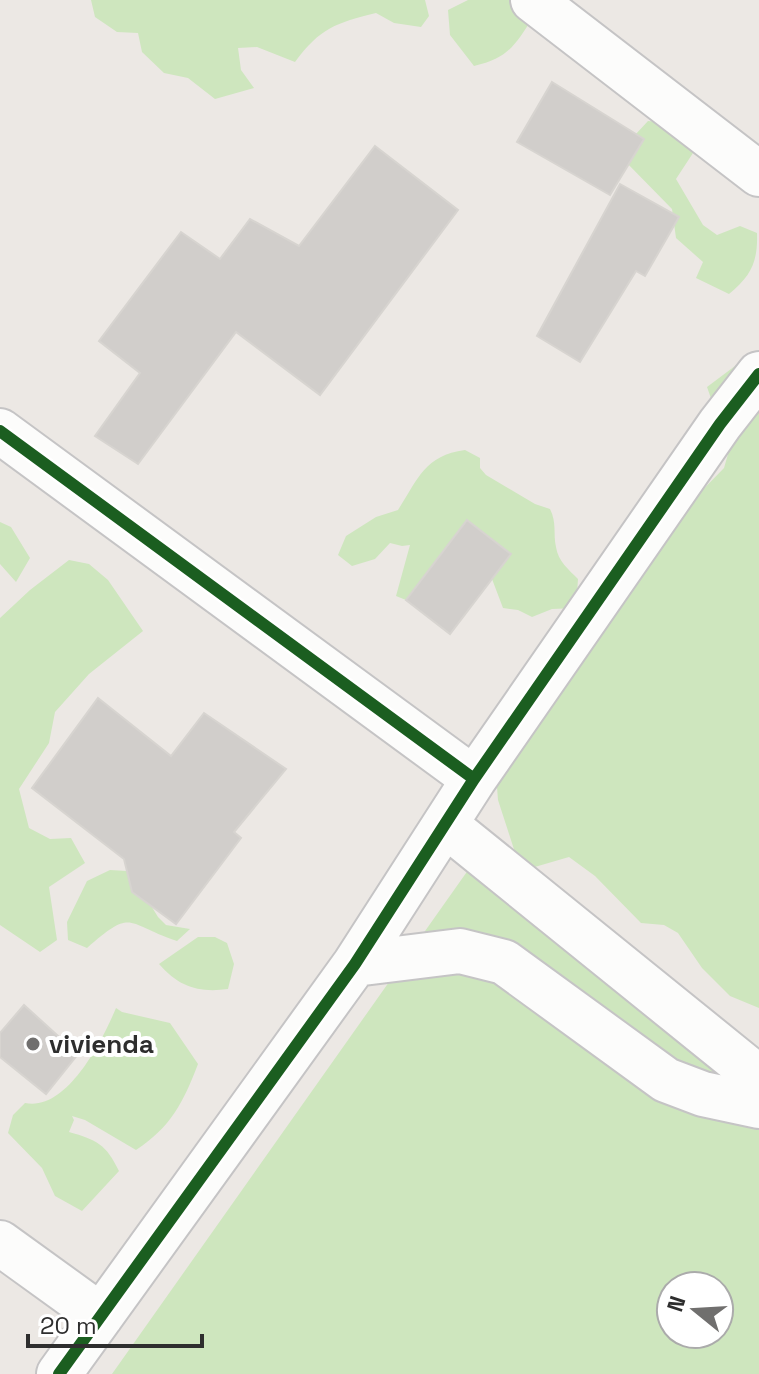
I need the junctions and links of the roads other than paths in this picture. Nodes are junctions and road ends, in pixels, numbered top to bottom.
1 (533, 0) edge
2 (759, 174) edge
3 (759, 374) edge
4 (0, 431) edge
5 (474, 779) junction
6 (446, 825) junction
7 (355, 964) junction
8 (759, 1078) edge
9 (759, 1106) edge
10 (0, 1243) edge
11 (101, 1316) junction
12 (59, 1374) edge

1 - 2 street
3 - 5 street
4 - 5 street
5 - 6 street
6 - 7 street
6 - 8 street
7 - 9 street
7 - 11 street
10 - 11 street
11 - 12 street

